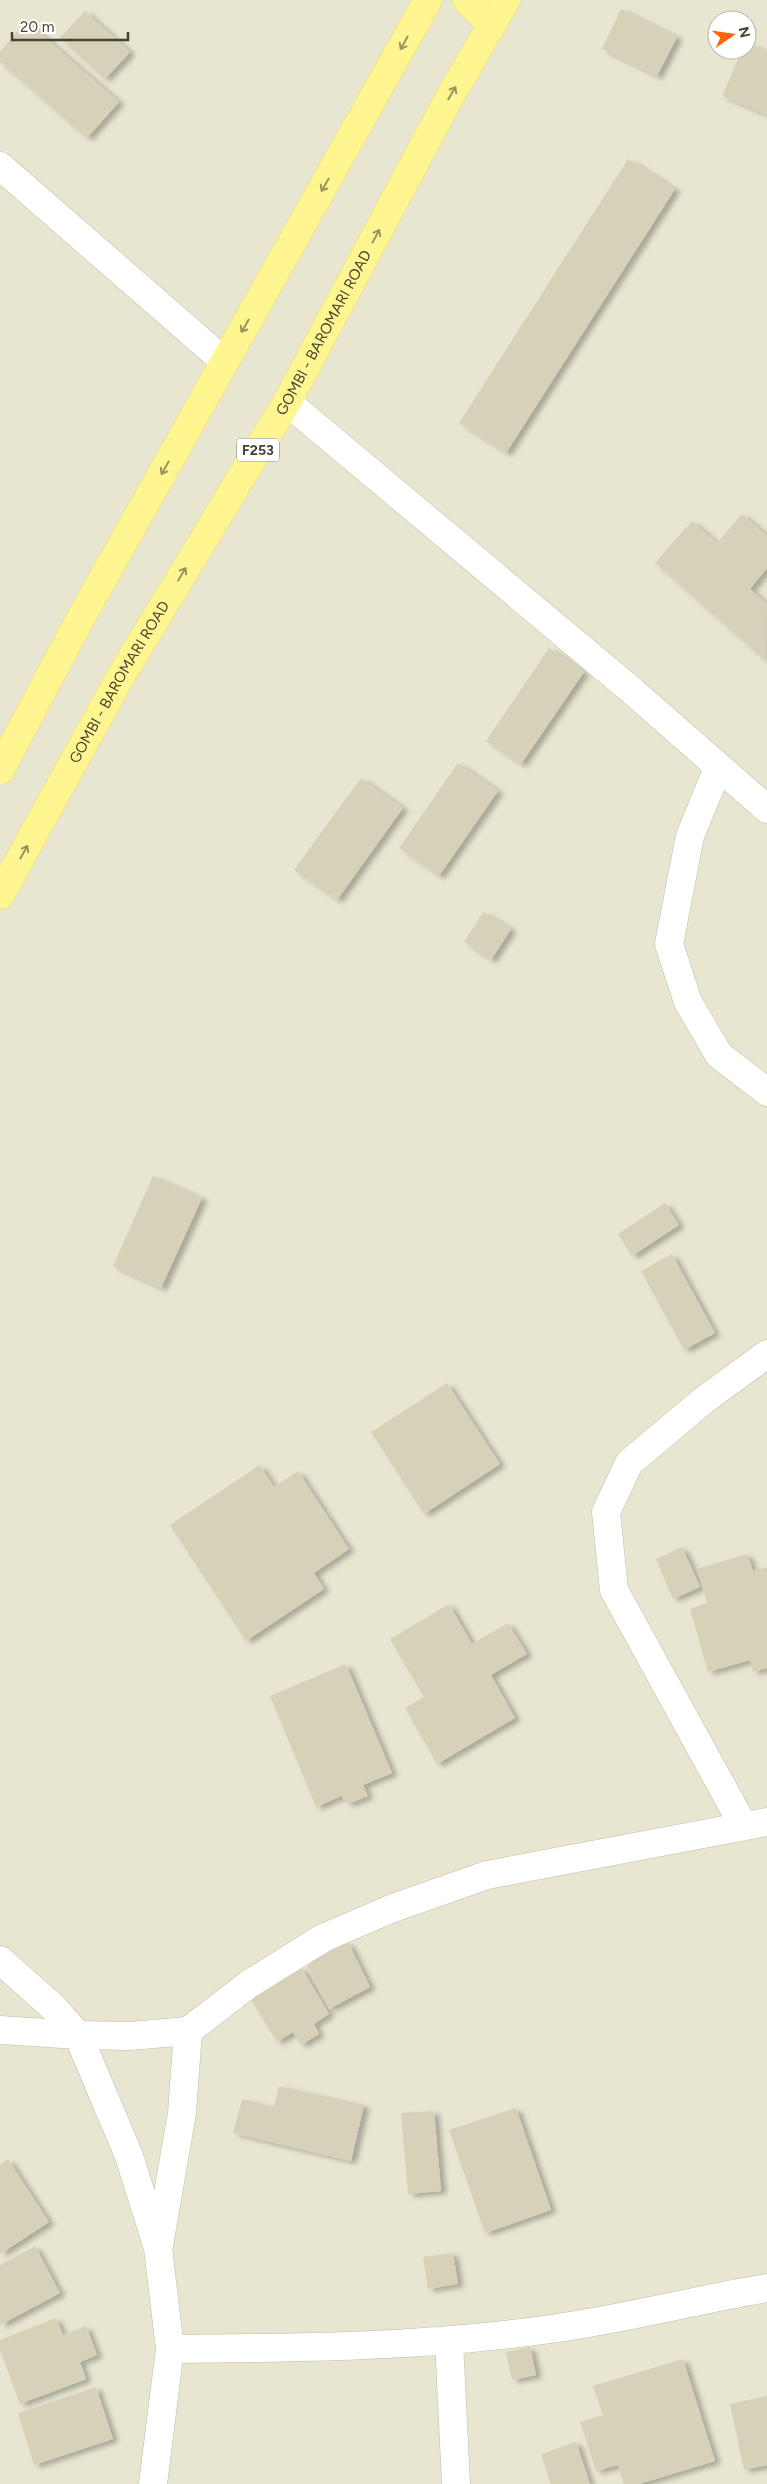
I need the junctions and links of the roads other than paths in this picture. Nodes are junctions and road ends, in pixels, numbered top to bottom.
1 (428, 0) edge
2 (467, 0) edge
3 (506, 0) edge
4 (492, 24) junction
5 (0, 166) edge
6 (224, 362) junction
7 (287, 402) junction
8 (718, 768) junction
9 (0, 770) edge
10 (767, 809) edge
11 (0, 895) edge
12 (767, 1092) edge
13 (767, 1354) edge
14 (755, 1823) edge
15 (0, 1960) edge
16 (0, 2030) edge
17 (188, 2031) junction
18 (78, 2035) junction
19 (158, 2248) junction
20 (767, 2288) edge
21 (449, 2341) junction
22 (170, 2349) junction
23 (153, 2484) edge
24 (456, 2484) edge

1 -> 6 main road
2 - 4 main road
3 - 4 main road, GOMBI - BAROMARI ROAD / F253
7 -> 4 main road, GOMBI - BAROMARI ROAD / F253
5 - 6 street
6 -> 9 main road
7 - 8 street
11 -> 7 main road, GOMBI - BAROMARI ROAD / F253
8 - 10 street
8 - 12 street
13 - 14 street
14 - 17 street
15 - 18 street
16 - 18 street
17 - 18 street
17 - 19 street
18 - 19 street
19 - 22 street
20 - 21 street
21 - 22 street
21 - 24 street
22 - 23 street

